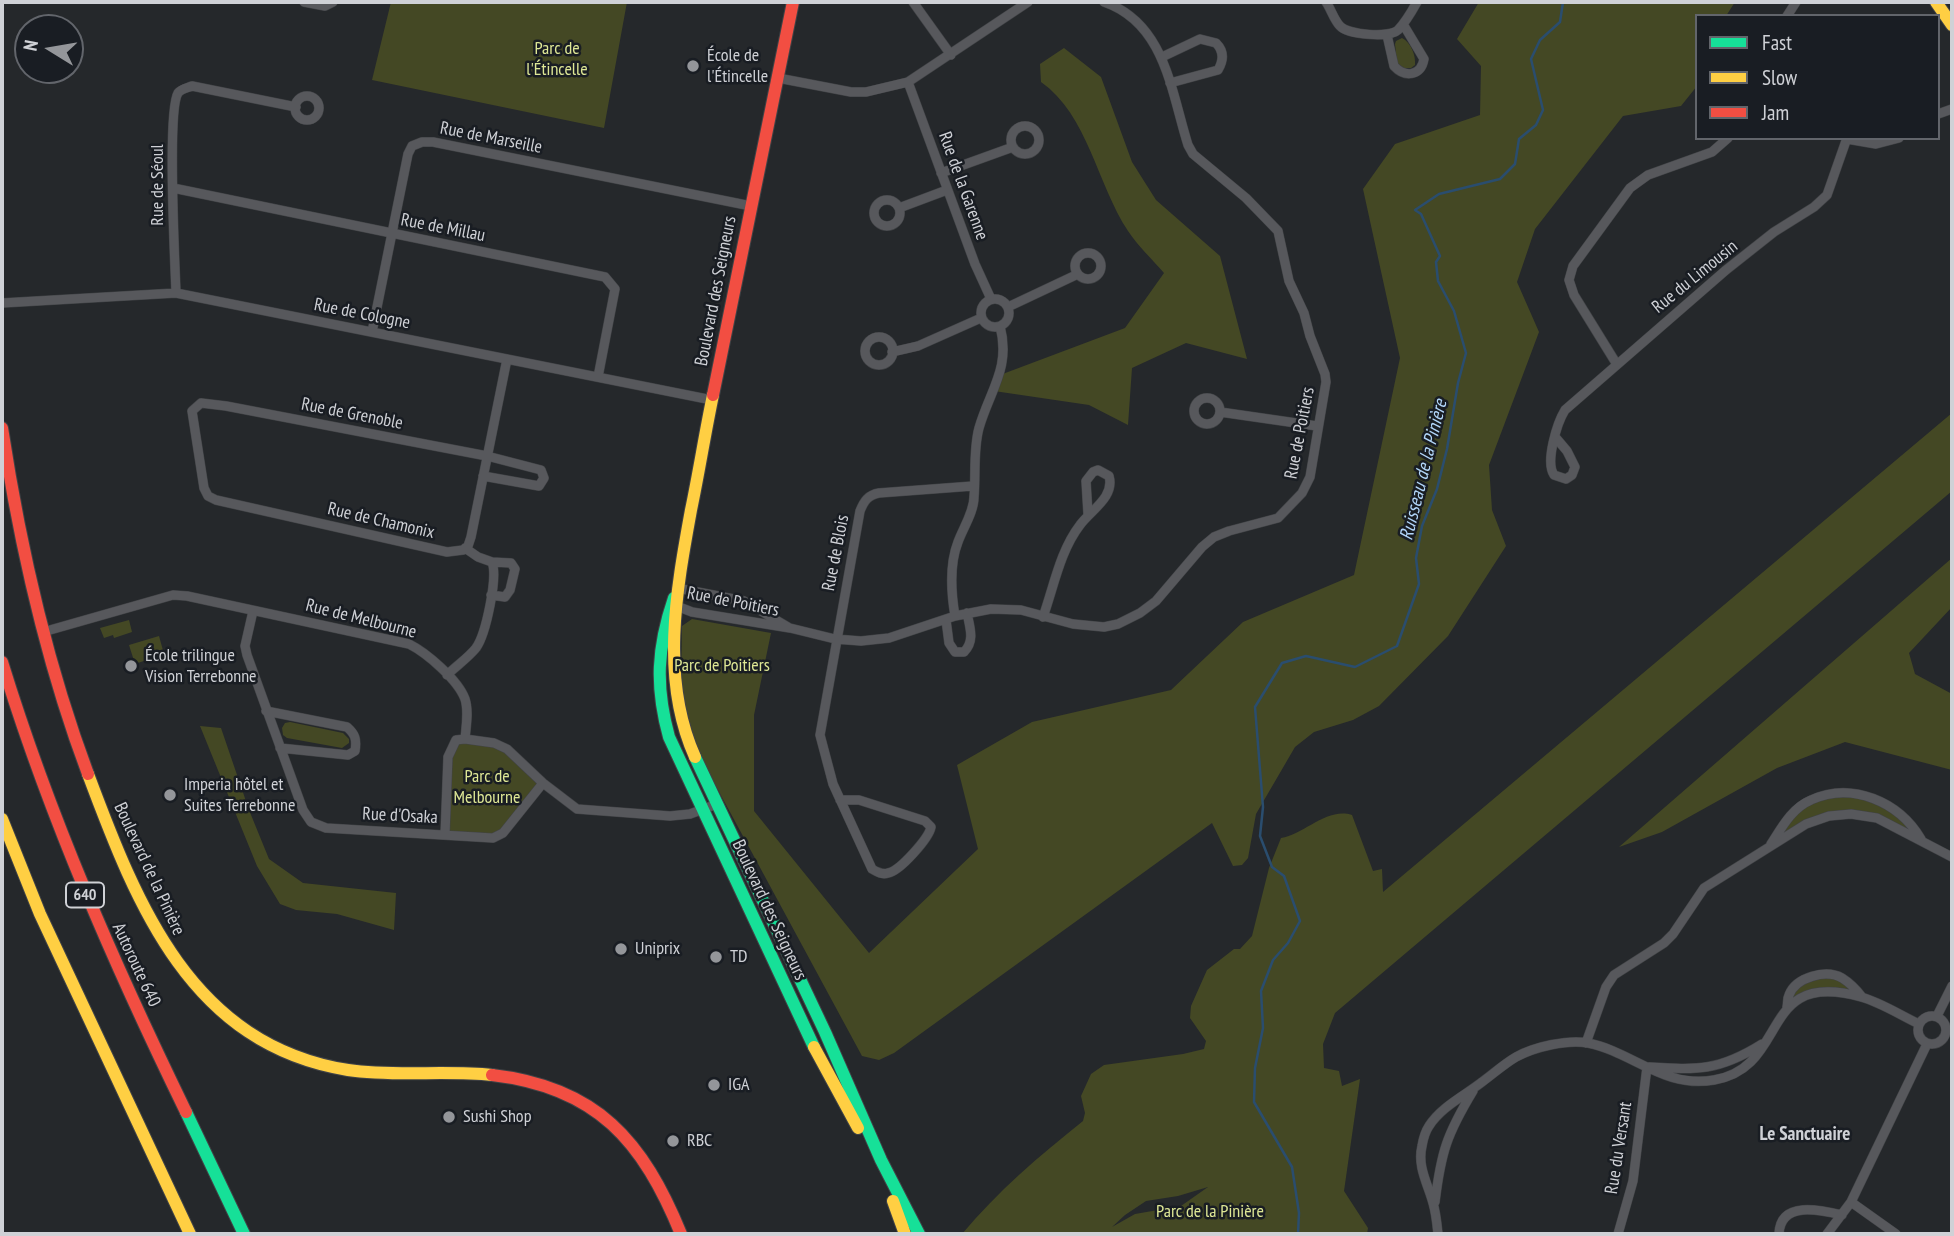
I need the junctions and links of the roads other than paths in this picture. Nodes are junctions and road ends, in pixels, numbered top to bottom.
1 (304, 2) edge
2 (333, 2) edge
3 (793, 2) edge
4 (913, 2) edge
5 (1028, 2) edge
6 (1104, 2) edge
7 (1326, 2) edge
8 (1417, 2) edge
9 (1936, 2) edge
10 (1014, 6) edge
11 (1403, 24) junction
12 (1952, 25) edge
13 (1387, 34) junction
14 (951, 55) junction
15 (1162, 57) junction
16 (778, 78) junction
17 (908, 82) junction
18 (1170, 83) junction
19 (296, 107) dead end
20 (1726, 140) edge
21 (1847, 140) edge
22 (1853, 140) edge
23 (1891, 140) edge
24 (1013, 148) dead end
25 (941, 173) junction
26 (173, 188) junction
27 (947, 191) junction
28 (751, 206) junction
29 (899, 208) dead end
30 (392, 233) junction
31 (1078, 274) dead end
32 (176, 292) junction
33 (991, 299) junction
34 (2, 303) edge
35 (1008, 307) junction
36 (981, 318) junction
37 (1000, 326) junction
38 (372, 332) junction
39 (892, 352) dead end
40 (507, 359) junction
41 (1616, 363) junction
42 (598, 377) junction
43 (712, 400) junction
44 (211, 404) joint
45 (1220, 412) dead end
46 (1317, 426) junction
47 (2, 428) edge
48 (1556, 438) dead end
49 (487, 456) junction
50 (483, 476) junction
51 (973, 486) junction
52 (1088, 514) dead end
53 (466, 548) junction
54 (492, 562) junction
55 (677, 588) junction
56 (491, 595) junction
57 (674, 605) junction
58 (253, 611) junction
59 (967, 613) junction
60 (1043, 617) junction
61 (951, 618) junction
62 (790, 628) junction
63 (43, 632) junction
64 (835, 639) junction
65 (2, 662) edge
66 (447, 675) junction
67 (266, 711) junction
68 (465, 739) junction
69 (281, 748) junction
70 (543, 783) junction
71 (840, 800) junction
72 (717, 804) junction
73 (702, 810) junction
74 (2, 820) edge
75 (445, 835) junction
76 (1921, 839) junction
77 (1770, 846) junction
78 (1952, 857) edge
79 (1952, 986) edge
80 (1862, 997) junction
81 (1787, 1007) junction
82 (1937, 1016) junction
83 (1919, 1024) junction
84 (1948, 1040) edge
85 (1586, 1042) junction
86 (1927, 1044) junction
87 (1647, 1067) junction
88 (1476, 1087) junction
89 (1852, 1202) junction
90 (668, 1203) junction
91 (1434, 1205) junction
92 (1842, 1215) junction
93 (1892, 1233) edge
94 (190, 1234) edge
95 (244, 1234) edge
96 (674, 1234) edge
97 (681, 1234) edge
98 (905, 1234) edge
99 (919, 1234) edge
100 (1438, 1234) edge
101 (1618, 1234) edge
102 (1779, 1234) edge
103 (1827, 1234) edge

1 - 2 street
3 - 16 main road, Boulevard des Seigneurs
4 - 14 street
5 - 10 street
6 - 15 street, Rue de Poitiers
7 - 13 street
8 - 11 street
9 - 12 main road
10 - 14 street
11 - 13 street
11 - 13 street
14 - 17 street
15 - 18 street, Rue de Poitiers
15 - 18 street
16 - 17 street
16 - 28 main road, Boulevard des Seigneurs
17 - 25 street, Rue de la Garenne
18 - 46 street, Rue de Poitiers
19 - 26 street, Rue de Séoul
20 - 41 street
21 - 41 street, Rue du Limousin
22 - 23 street
24 - 25 street
25 - 27 street, Rue de la Garenne
26 - 30 street, Rue de Millau
26 - 32 street, Rue de Séoul
27 - 29 street
27 - 33 street, Rue de la Garenne
28 - 30 street, Rue de Marseille
28 - 43 main road, Boulevard des Seigneurs
30 - 38 street, Rue de Marseille
30 - 42 street, Rue de Millau
31 - 35 street
32 - 34 street, Rue de Cologne
32 - 38 street, Rue de Cologne
33 - 35 street
33 - 36 street
35 - 37 street
36 - 37 street
36 - 39 street
37 - 51 street
38 - 40 street, Rue de Cologne
40 - 42 street, Rue de Cologne
40 - 49 street
41 - 48 street, Rue du Limousin
42 - 43 street, Rue de Cologne
43 - 55 main road, Boulevard des Seigneurs
44 - 49 street, Rue de Grenoble
44 - 53 street, Rue de Chamonix
45 - 46 street
46 - 60 street, Rue de Poitiers
47 - 63 main road, Boulevard de la Pinière
49 - 50 street
49 - 50 street, Rue de Grenoble
50 - 53 street
51 - 61 street
51 - 64 street, Rue de Blois
52 - 60 street
53 - 54 street
54 - 56 street
54 - 56 street
55 - 57 main road, Boulevard des Seigneurs
55 - 62 street, Rue de Poitiers
56 - 66 street
57 - 62 street, Rue de Poitiers
57 - 72 main road, Boulevard des Seigneurs
57 - 73 main road, Boulevard des Seigneurs
58 - 63 street, Rue de Melbourne
58 - 66 street, Rue de Melbourne
58 - 67 street, Rue d'Osaka
59 - 60 street, Rue de Poitiers
59 - 61 street, Rue de Poitiers
59 - 61 street
61 - 64 street, Rue de Poitiers
62 - 64 street, Rue de Poitiers
63 - 90 main road, Boulevard de la Pinière
64 - 71 street
65 - 95 main road, Autoroute 640 / 640
66 - 68 street, Rue de Melbourne
67 - 69 street, Rue d'Osaka
67 - 69 street
68 - 70 street
68 - 75 street
69 - 75 street, Rue d'Osaka
70 - 73 street
70 - 75 street, Rue d'Osaka
71 - 71 street
72 - 73 street
72 - 99 main road, Boulevard des Seigneurs
73 - 98 main road, Boulevard des Seigneurs
74 - 94 main road
76 - 77 street
76 - 77 street
76 - 78 street
77 - 85 street
79 - 82 street
80 - 81 street
80 - 81 street
80 - 83 street
81 - 87 street
82 - 83 street
82 - 84 street
83 - 86 street
84 - 86 street
85 - 87 street
85 - 88 street
86 - 89 street
87 - 101 street, Rue du Versant
88 - 91 street
88 - 91 street
89 - 92 street
89 - 93 street
90 - 96 main road, Boulevard de la Pinière
90 - 97 main road, Boulevard de la Pinière
91 - 100 street
92 - 102 street
92 - 103 street

